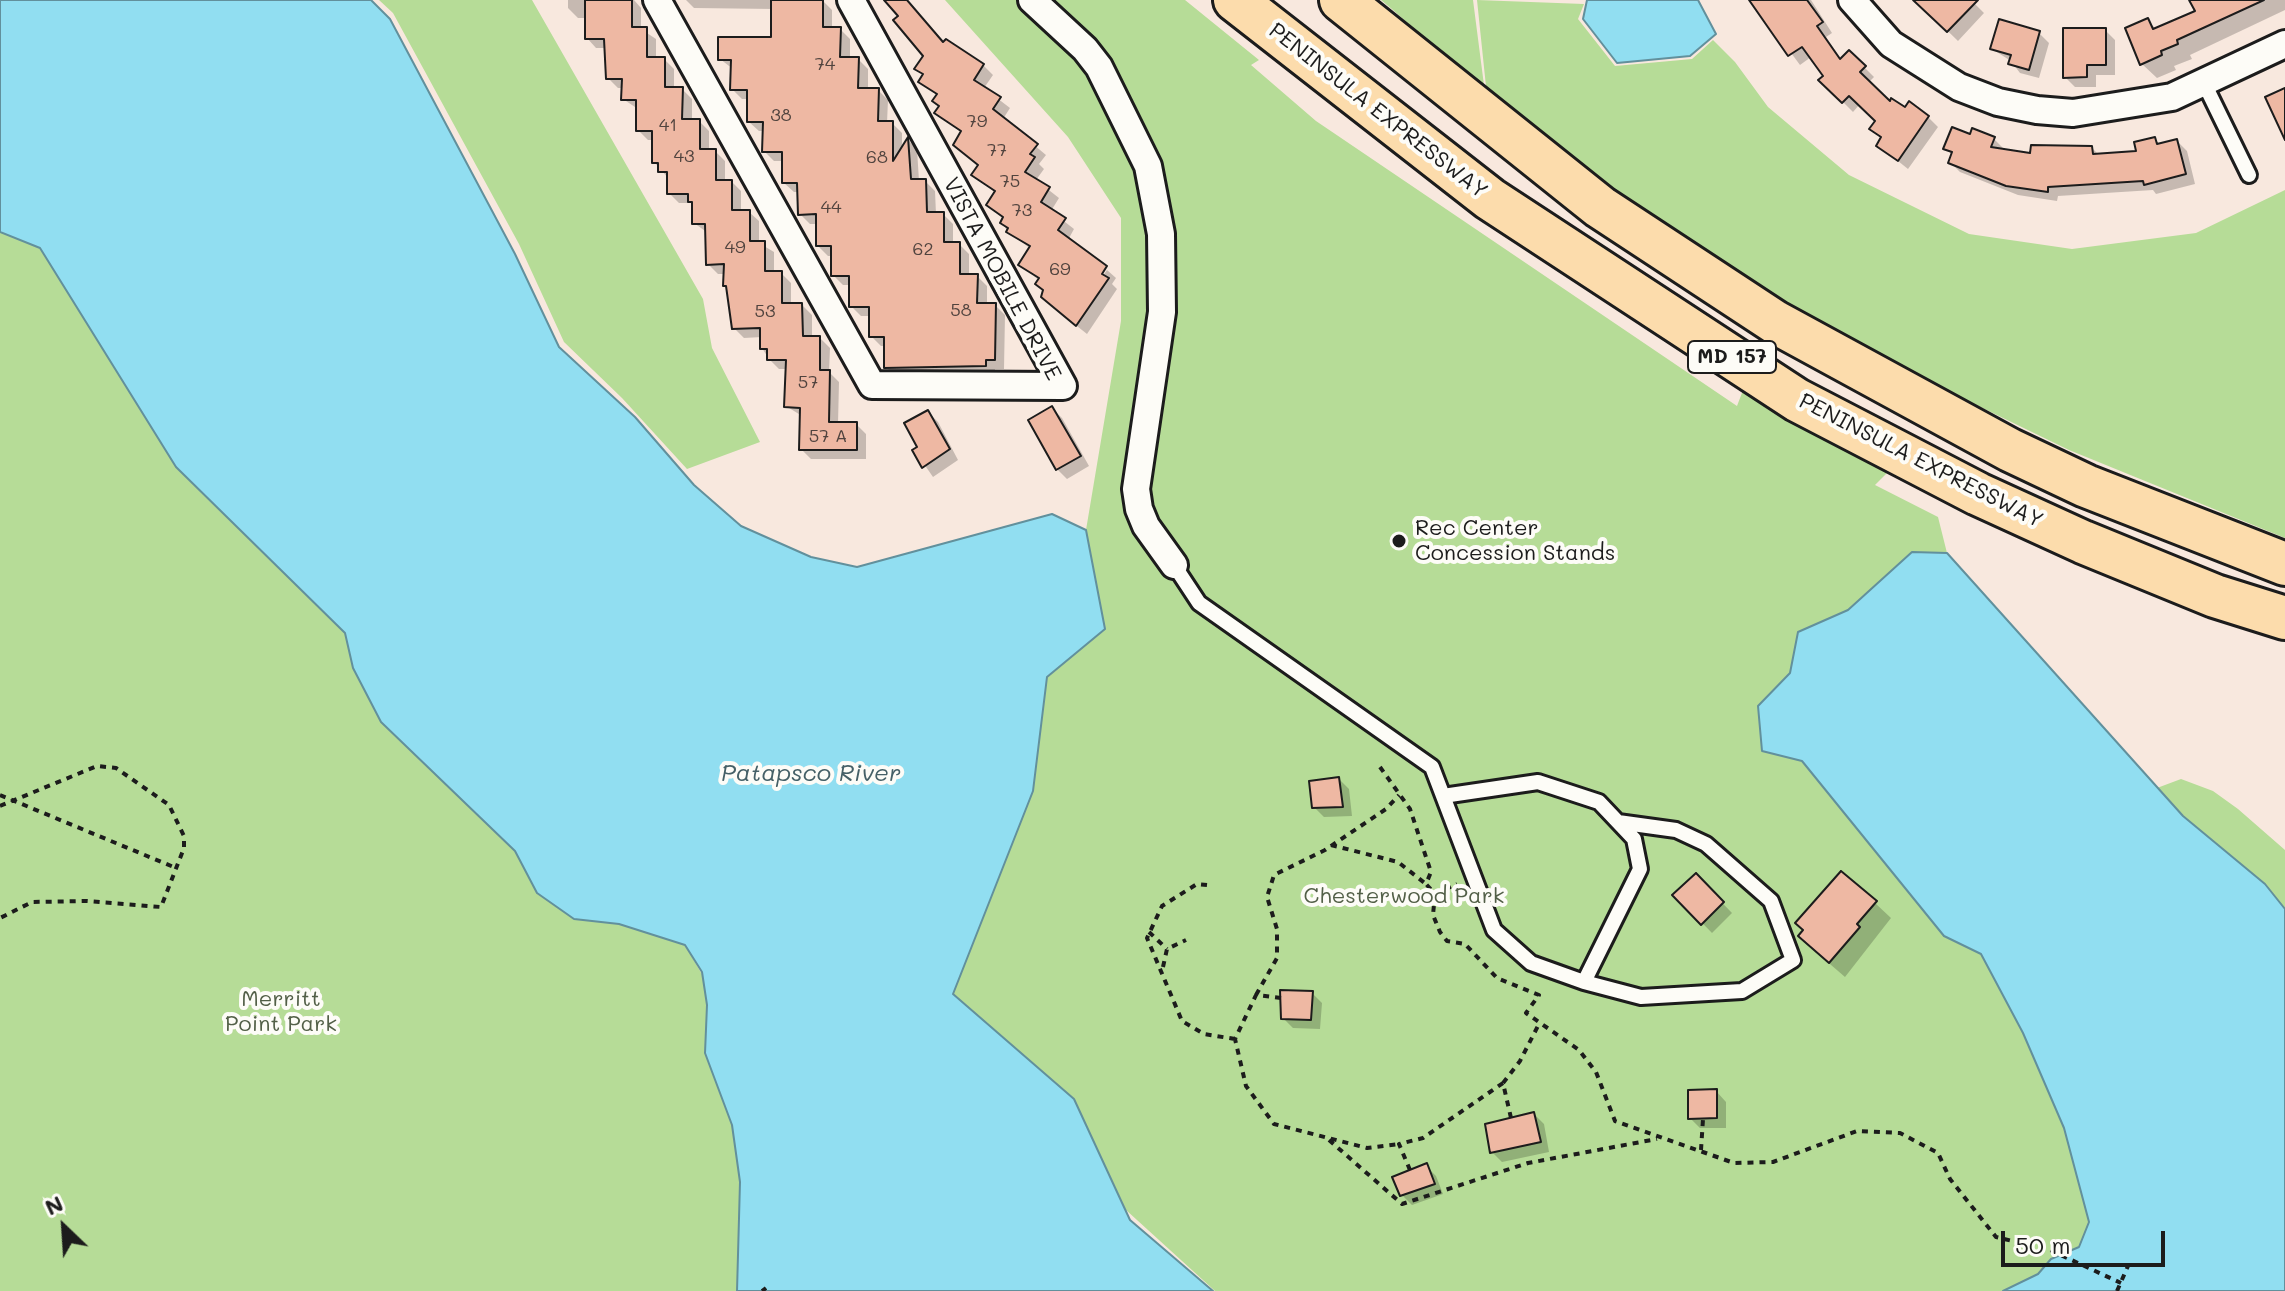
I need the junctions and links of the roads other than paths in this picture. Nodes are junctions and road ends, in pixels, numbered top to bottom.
1 (657, 0) edge
2 (851, 0) edge
3 (1032, 0) edge
4 (1235, 0) edge
5 (1341, 0) edge
6 (1852, 0) edge
7 (2285, 44) edge
8 (2204, 83) junction
9 (2249, 175) dead end
10 (2285, 564) edge
11 (1174, 565) joint
12 (2285, 618) edge
13 (1443, 796) junction
14 (1618, 822) junction
15 (1584, 982) junction

1 - 2 street, VISTA MOBILE DRIVE
3 - 11 street
4 - 12 main road, PENINSULA EXPRESSWAY / MD 157
5 - 10 main road, MD 157
6 - 8 street
7 - 8 street
8 - 9 lane
11 - 13 lane
13 - 14 lane
13 - 15 lane
14 - 15 lane
14 - 15 lane

